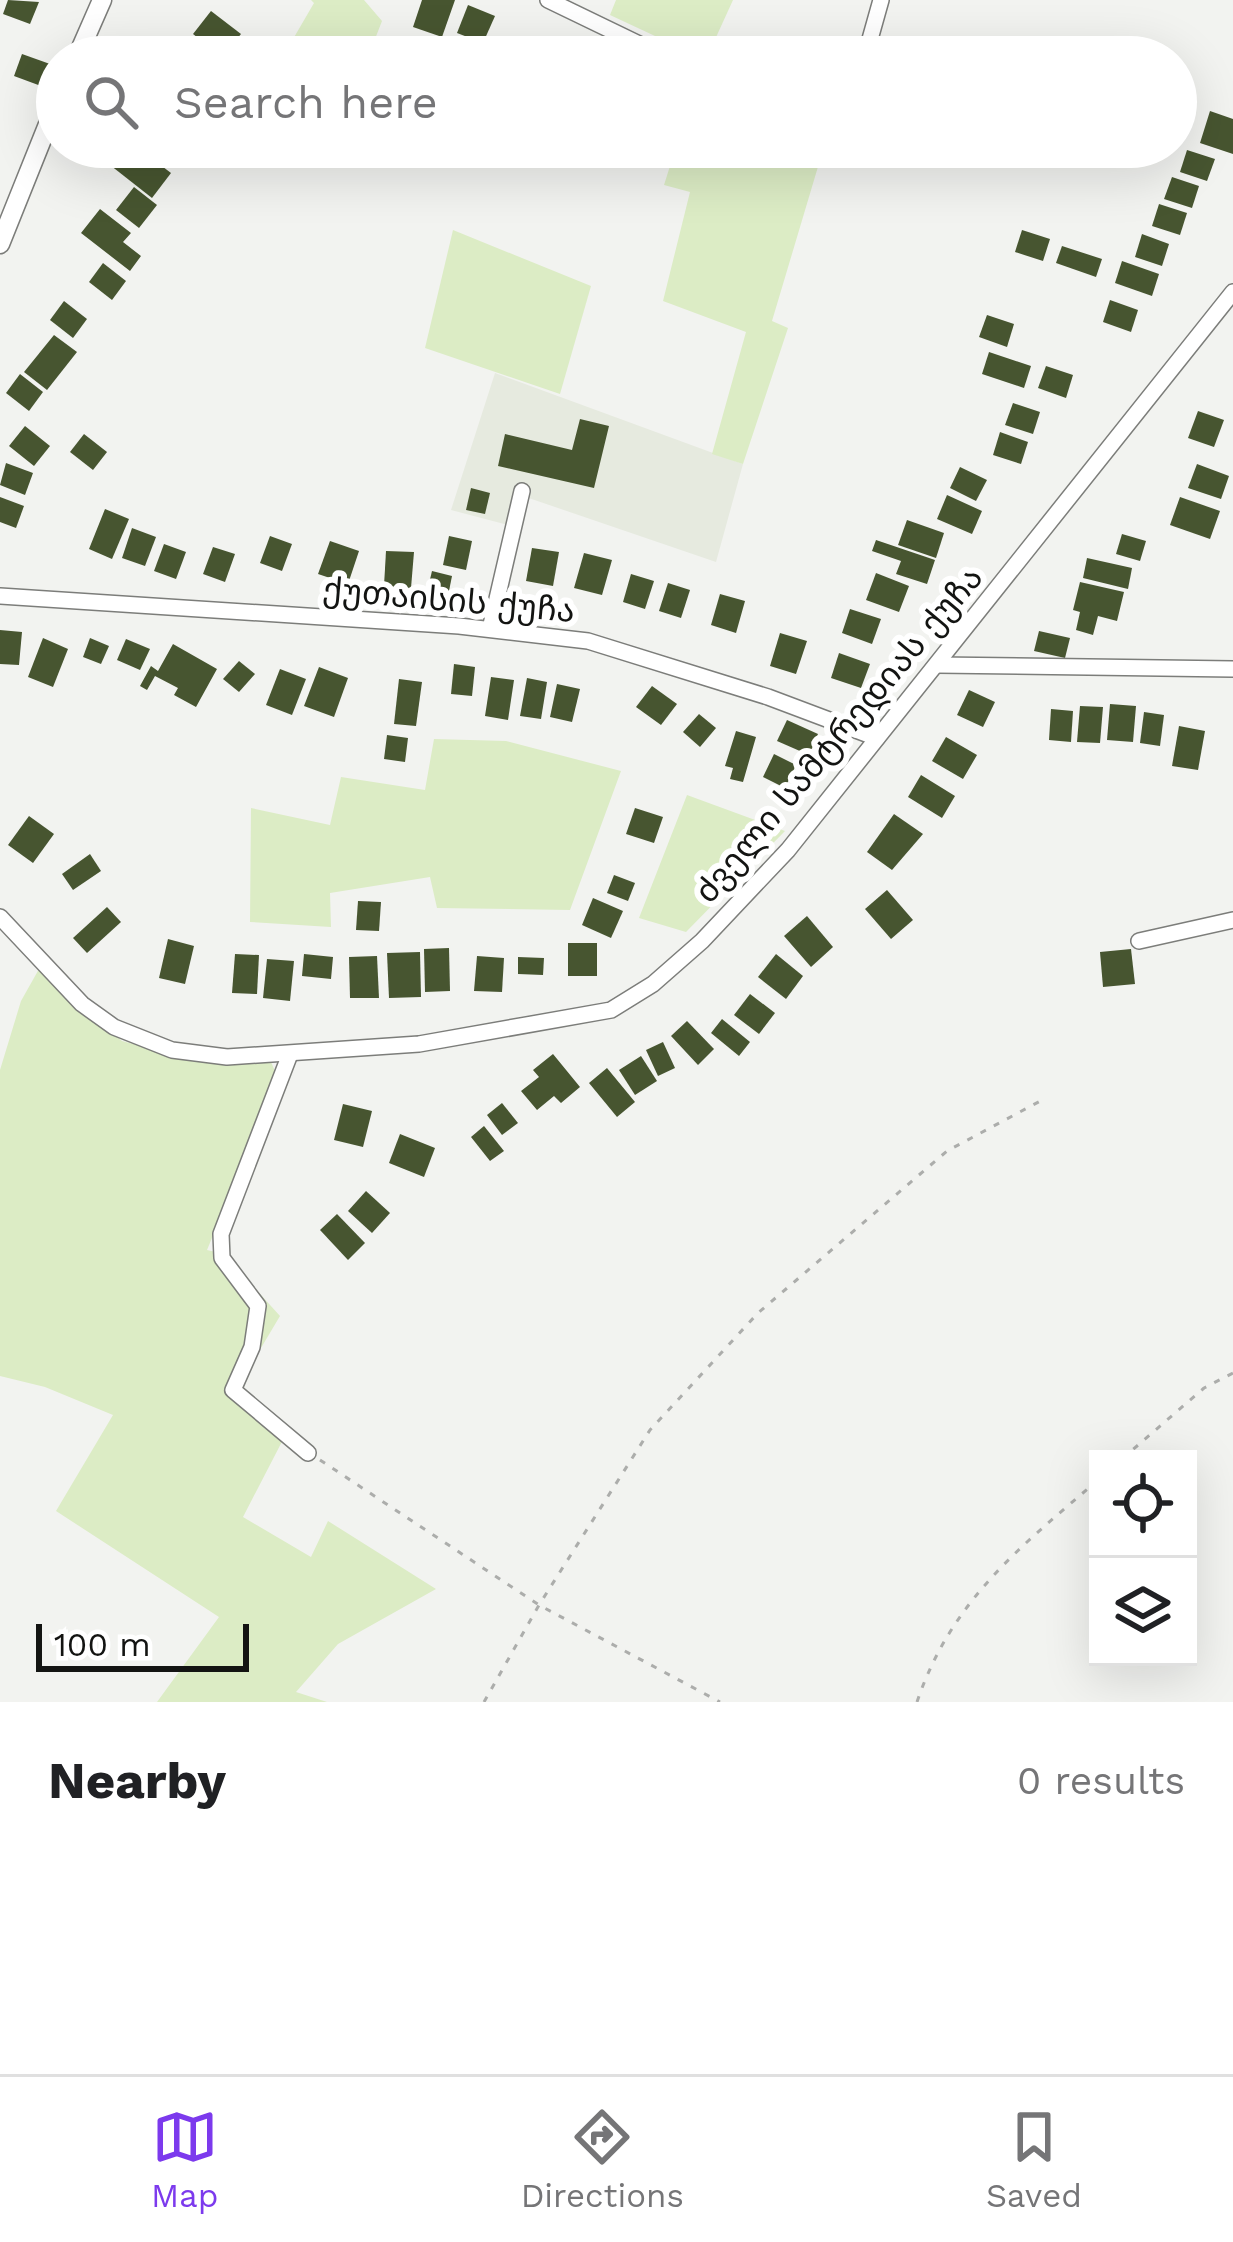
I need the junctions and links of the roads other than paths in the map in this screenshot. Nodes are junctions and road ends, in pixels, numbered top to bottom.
1 (102, 0) edge
2 (548, 0) edge
3 (881, 0) edge
4 (86, 36) edge
5 (623, 36) edge
6 (872, 36) edge
7 (36, 155) edge
8 (0, 244) edge
9 (1233, 292) edge
10 (522, 491) dead end
11 (0, 596) edge
12 (490, 628) junction
13 (937, 664) junction
14 (1233, 669) edge
15 (877, 738) junction
16 (0, 917) edge
17 (1233, 920) edge
18 (1139, 941) dead end
19 (290, 1054) junction
20 (308, 1453) road end

1 - 4 main road
2 - 5 street
3 - 6 street
7 - 8 main road
9 - 13 street, ძველი სამტრედიას ქუჩა
10 - 12 street
11 - 12 street, ქუთაისის ქუჩა
12 - 15 street, ქუთაისის ქუჩა
13 - 14 street
13 - 15 street, ძველი სამტრედიას ქუჩა
15 - 19 street, ძველი სამტრედიას ქუჩა
16 - 19 street, ძველი სამტრედიას ქუჩა
17 - 18 street
19 - 20 street

